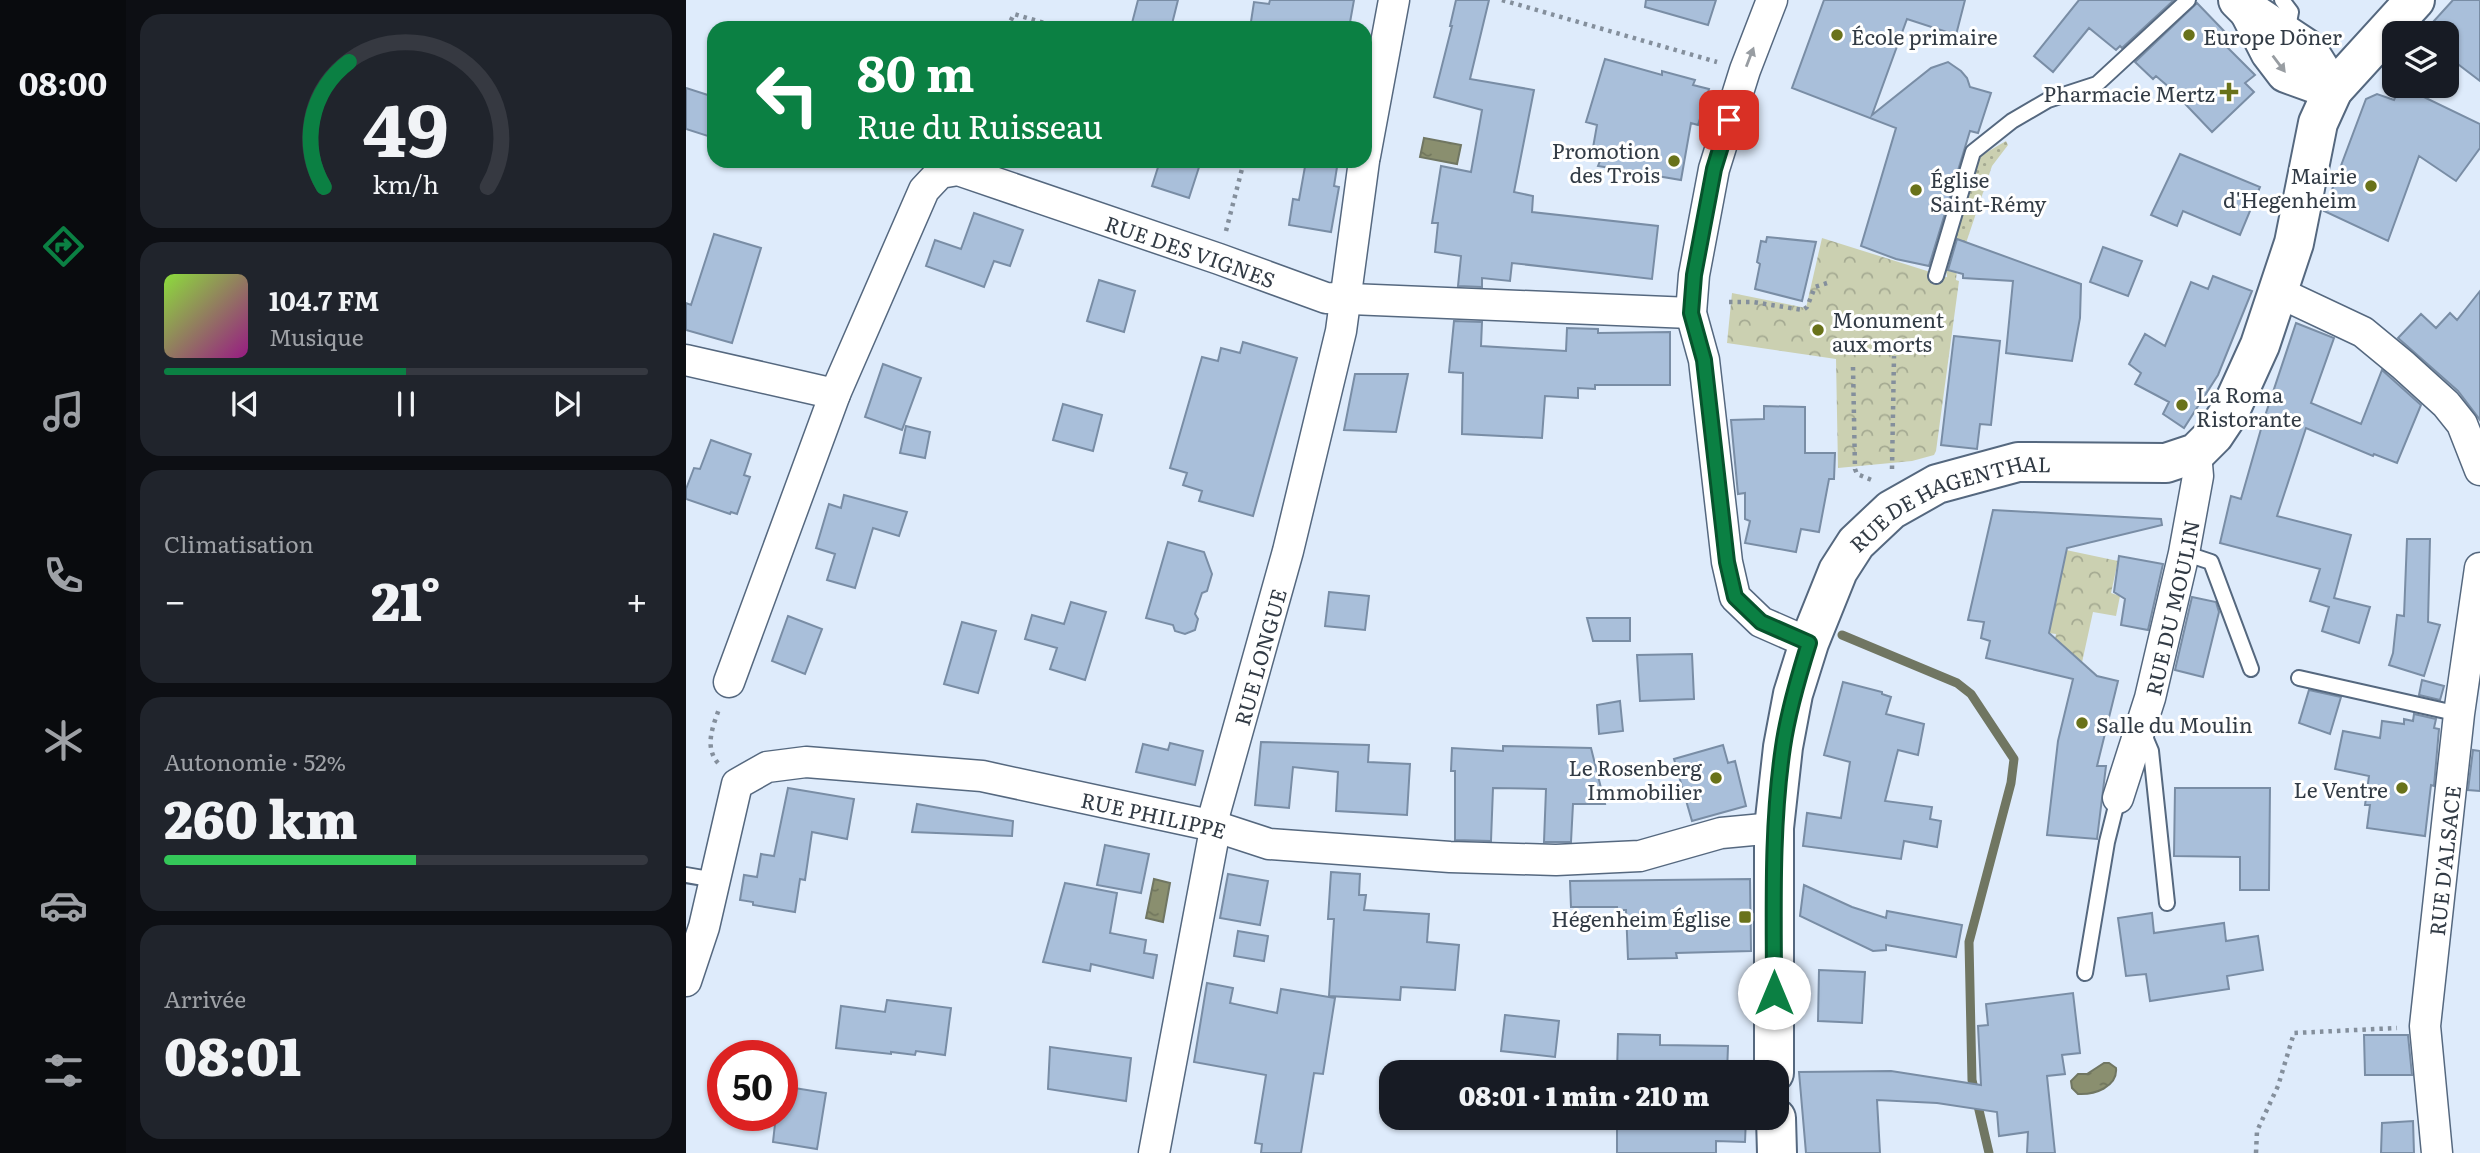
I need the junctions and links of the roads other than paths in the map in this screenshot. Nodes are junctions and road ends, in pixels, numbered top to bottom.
1 (1394, 0) edge
2 (1772, 0) edge
3 (2188, 0) edge
4 (2415, 0) edge
5 (2264, 11) edge
6 (2333, 90) junction
7 (1372, 113) edge
8 (1363, 168) edge
9 (1936, 276) dead end
10 (2278, 292) junction
11 (1346, 300) junction
12 (1691, 313) junction
13 (686, 360) edge
14 (835, 394) junction
15 (2196, 453) junction
16 (2480, 470) edge
17 (2185, 553) junction
18 (2480, 568) edge
19 (1809, 643) junction
20 (2251, 669) dead end
21 (2299, 678) dead end
22 (729, 682) road end
23 (2459, 714) junction
24 (2142, 730) junction
25 (2118, 798) joint
26 (1214, 826) junction
27 (1774, 828) junction
28 (686, 875) edge
29 (715, 880) junction
30 (2167, 903) dead end
31 (2085, 973) dead end
32 (686, 981) edge
33 (1774, 1060) edge
34 (1776, 1130) edge
35 (1154, 1153) edge
36 (1777, 1153) edge
37 (2437, 1153) edge

1 - 7 street, RUE LONGUE
12 -> 2 street
3 - 9 lane
4 - 6 main road
5 - 6 main road
6 - 10 main road
8 - 11 street, RUE LONGUE
10 - 15 main road
10 - 16 street
11 - 12 street, RUE DES VIGNES
11 - 14 street, RUE DES VIGNES
11 - 26 street, RUE LONGUE
12 - 19 street
13 - 14 street
14 - 22 street, RUE DES VIGNES
15 - 17 street, RUE DU MOULIN
15 - 19 main road, RUE DE HAGENTHAL
17 - 20 lane
17 - 24 street, RUE DU MOULIN
18 - 23 street, RUE D'ALSACE
19 - 27 main road, RUE DE HAGENTHAL
21 - 23 lane
23 - 37 street, RUE D'ALSACE
24 - 25 street, RUE DU MOULIN
24 - 30 lane
25 - 31 lane
26 - 27 street, RUE PHILIPPE
26 - 29 street, RUE PHILIPPE
26 - 35 street, RUE LONGUE
27 - 33 main road, RUE DE HAGENTHAL
28 - 29 lane
29 - 32 street
34 - 36 main road

